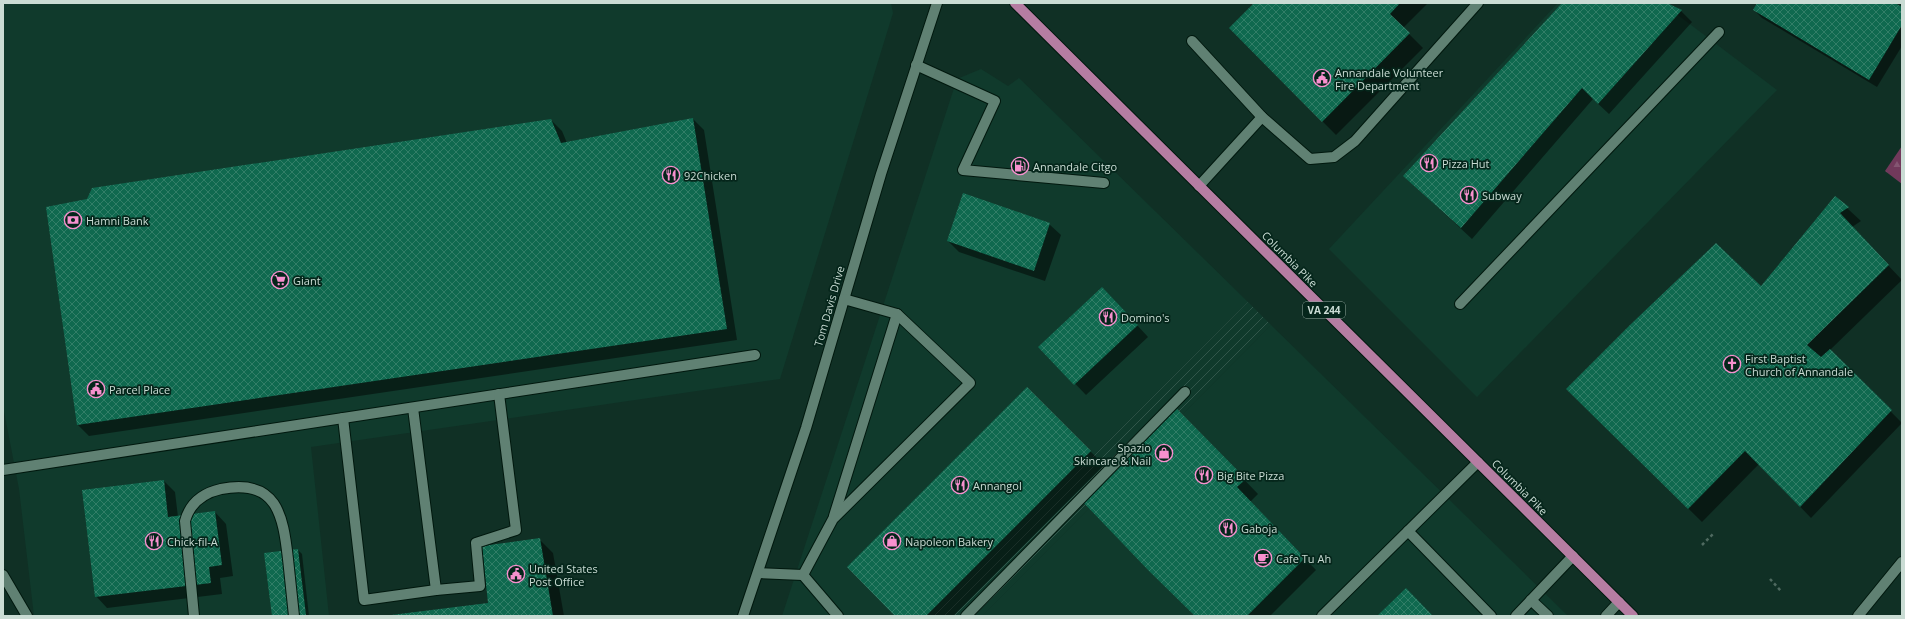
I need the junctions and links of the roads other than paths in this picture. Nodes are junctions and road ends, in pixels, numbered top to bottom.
1 (937, 3) edge
2 (1015, 3) edge
3 (1478, 3) edge
4 (1719, 32) dead end
5 (1192, 41) dead end
6 (916, 66) junction
7 (1262, 117) junction
8 (1104, 184) dead end
9 (1199, 186) junction
10 (844, 299) junction
11 (1460, 304) dead end
12 (897, 314) junction
13 (755, 355) dead end
14 (1185, 392) dead end
15 (499, 394) junction
16 (413, 408) junction
17 (343, 418) junction
18 (1478, 462) junction
19 (3, 470) edge
20 (833, 519) junction
21 (1408, 531) junction
22 (1573, 556) junction
23 (1902, 562) edge
24 (758, 573) junction
25 (3, 575) edge
26 (803, 575) junction
27 (436, 590) junction
28 (1531, 600) junction
29 (1619, 602) junction
30 (27, 616) edge
31 (194, 616) edge
32 (294, 616) edge
33 (743, 616) edge
34 (838, 616) edge
35 (966, 616) edge
36 (1322, 616) edge
37 (1491, 616) edge
38 (1516, 616) edge
39 (1548, 616) edge
40 (1606, 616) edge
41 (1633, 616) edge
42 (1858, 616) edge

1 - 6 street, Tom Davis Drive
2 - 9 main road, Columbia Pike / VA 244
3 - 7 street
4 - 11 street
5 - 7 street
6 - 8 street
6 - 10 street, Tom Davis Drive
7 - 9 street
9 - 18 main road, Columbia Pike / VA 244
10 - 12 street
10 - 24 street, Tom Davis Drive
12 - 20 street
12 - 20 street
13 - 15 street
14 - 35 street
15 - 16 street
15 - 27 street
16 - 17 street
16 - 27 street
17 - 19 street
17 - 27 street
18 - 21 street
18 - 22 main road, Columbia Pike / VA 244
20 - 26 street
21 - 36 street
21 - 37 street
22 - 28 street
22 - 29 main road, Columbia Pike / VA 244
23 - 42 street
24 - 26 street
24 - 33 street, Tom Davis Drive
25 - 30 street
26 - 34 street
28 - 38 street
28 - 39 street
29 - 40 street
29 - 41 main road, Columbia Pike / VA 244
31 - 32 street

